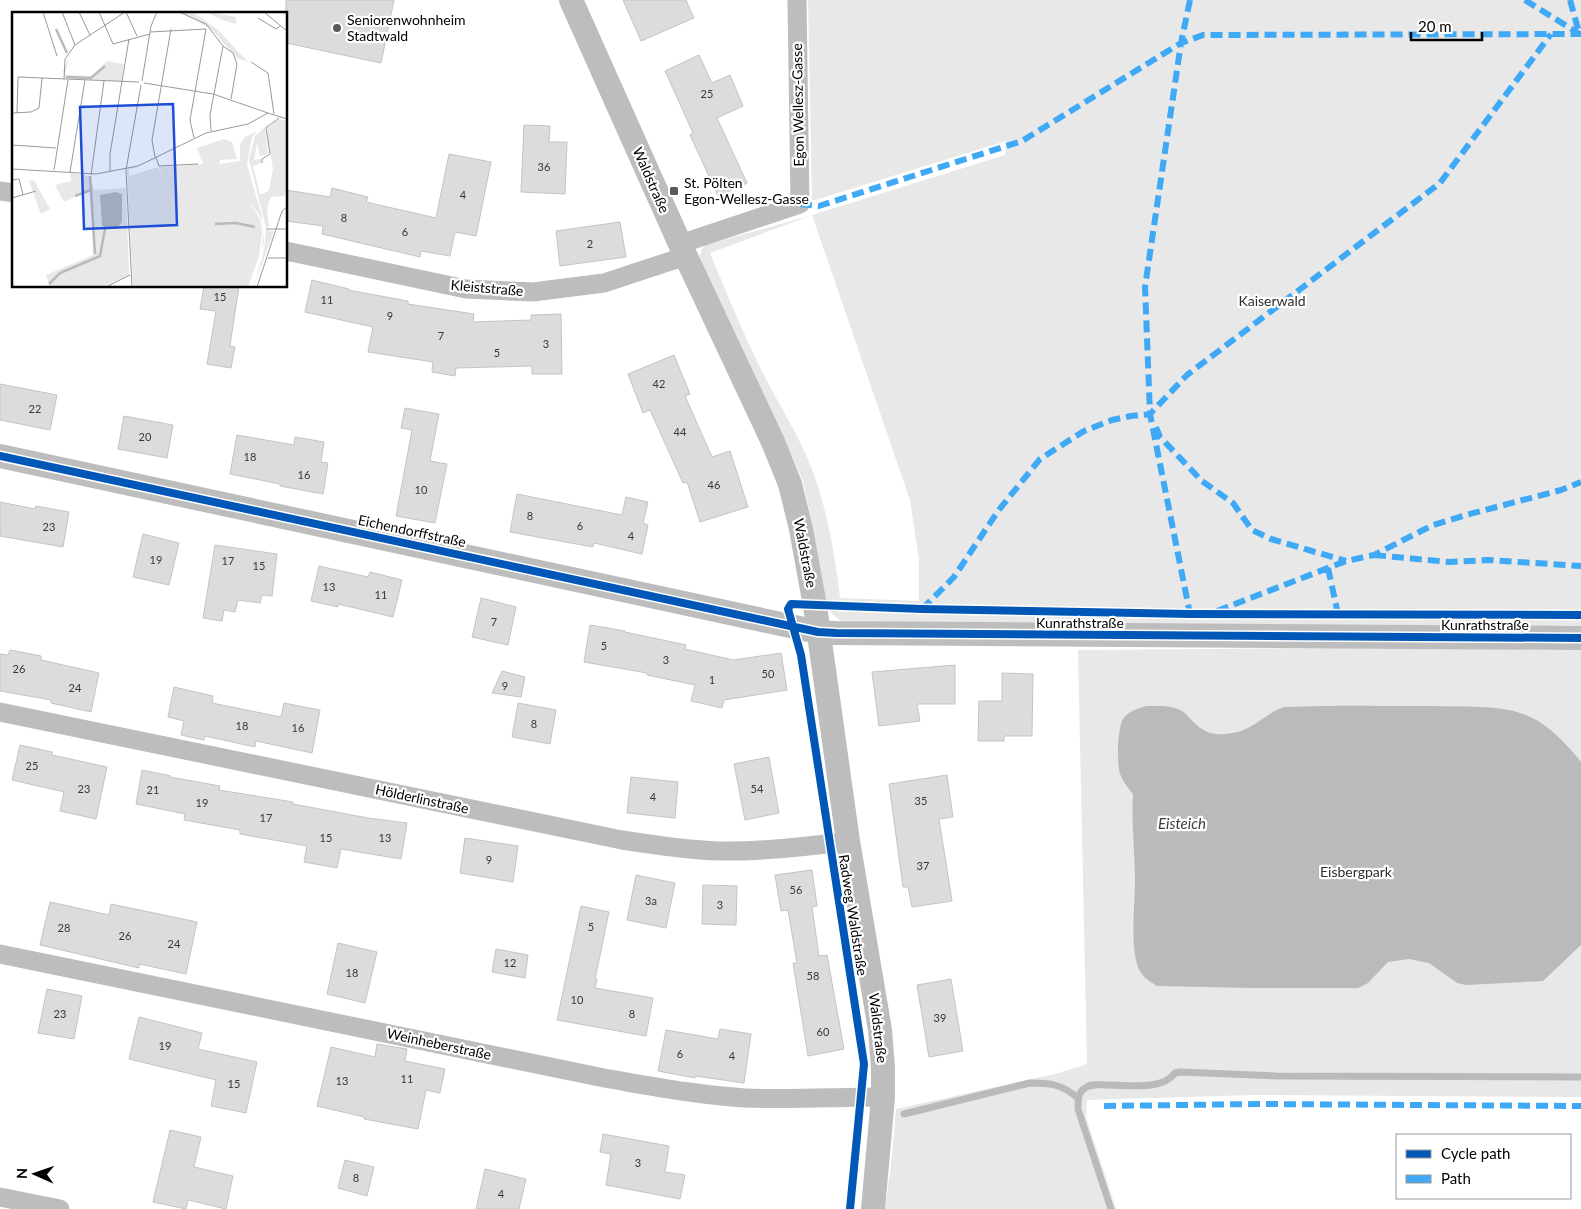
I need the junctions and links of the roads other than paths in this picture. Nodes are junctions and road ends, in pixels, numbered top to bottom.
1 (571, 0) edge
2 (797, 0) edge
3 (683, 250) junction
4 (288, 251) edge
5 (0, 456) edge
6 (818, 632) junction
7 (1581, 638) edge
8 (0, 712) edge
9 (848, 841) junction
10 (0, 954) edge
11 (883, 1097) junction
12 (0, 1197) edge
13 (60, 1209) edge
14 (873, 1209) edge

1 - 3 street, Waldstraße
2 - 3 street, Egon Wellesz-Gasse
3 - 4 street, Kleiststraße
3 - 6 street, Waldstraße
5 - 6 street, Eichendorffstraße
6 - 7 street, Kunrathstraße
6 - 9 street, Waldstraße
8 - 9 street, Hölderlinstraße
9 - 11 street, Waldstraße
10 - 11 street, Weinheberstraße
11 - 14 street, Waldstraße
12 - 13 street

